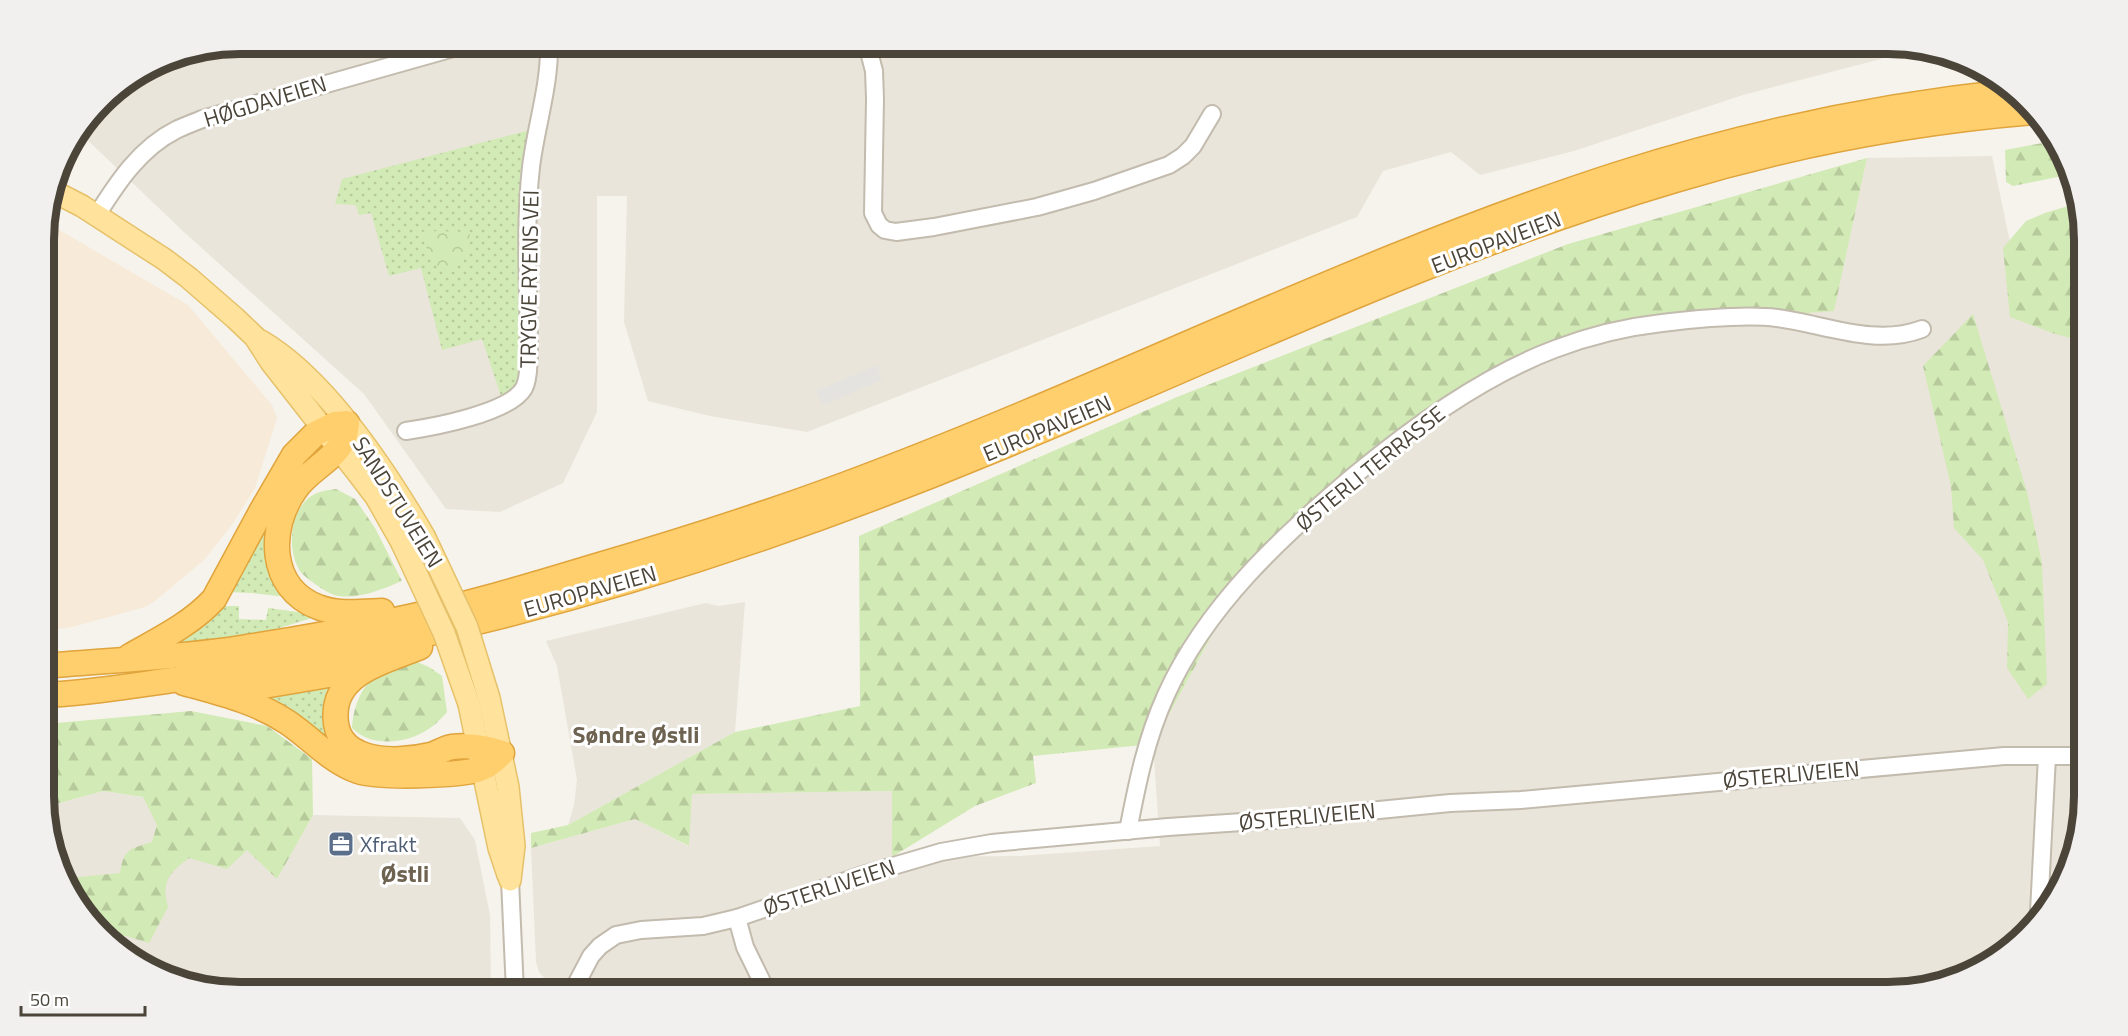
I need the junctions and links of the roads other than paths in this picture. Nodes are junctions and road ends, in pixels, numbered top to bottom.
1 (433, 54) edge
2 (548, 54) edge
3 (870, 54) edge
4 (2002, 93) edge
5 (2024, 113) edge
6 (1212, 114) dead end
7 (60, 194) edge
8 (97, 215) junction
9 (1922, 329) dead end
10 (255, 338) junction
11 (347, 423) junction
12 (406, 431) dead end
13 (332, 438) junction
14 (441, 609) junction
15 (479, 622) junction
16 (126, 658) junction
17 (54, 665) edge
18 (369, 668) junction
19 (170, 680) junction
20 (222, 693) junction
21 (54, 694) edge
22 (479, 701) junction
23 (488, 756) junction
24 (2047, 756) junction
25 (2074, 756) edge
26 (1128, 831) junction
27 (510, 880) joint
28 (2039, 904) edge
29 (737, 918) junction
30 (515, 982) edge
31 (577, 982) edge
32 (762, 982) edge

1 - 8 street, HØGDAVEIEN
2 - 12 street, TRYGVE RYENS VEI
3 - 6 street
4 - 14 highway, EUROPAVEIEN
5 - 15 highway, EUROPAVEIEN
7 - 8 main road, SANDSTUVEIEN
8 - 10 main road, SANDSTUVEIEN
9 - 26 street, ØSTERLI TERRASSE
10 - 11 main road, SANDSTUVEIEN
10 - 13 main road, SANDSTUVEIEN
11 - 13 highway
11 - 22 main road, SANDSTUVEIEN, bridge
13 - 14 highway
13 - 16 highway
13 - 22 main road, SANDSTUVEIEN, bridge
14 - 16 highway, EUROPAVEIEN
15 - 18 highway
15 - 19 highway, EUROPAVEIEN
16 - 17 highway, EUROPAVEIEN
18 - 20 highway
18 - 23 highway
19 - 20 highway
19 - 21 highway, EUROPAVEIEN
20 - 23 highway
22 - 23 main road, SANDSTUVEIEN
23 - 27 main road, SANDSTUVEIEN
24 - 25 street, ØSTERLIVEIEN
24 - 26 street, ØSTERLIVEIEN
24 - 28 street
26 - 29 street, ØSTERLIVEIEN
27 - 30 street, SANDSTUVEIEN
29 - 31 street, ØSTERLIVEIEN
29 - 32 street

